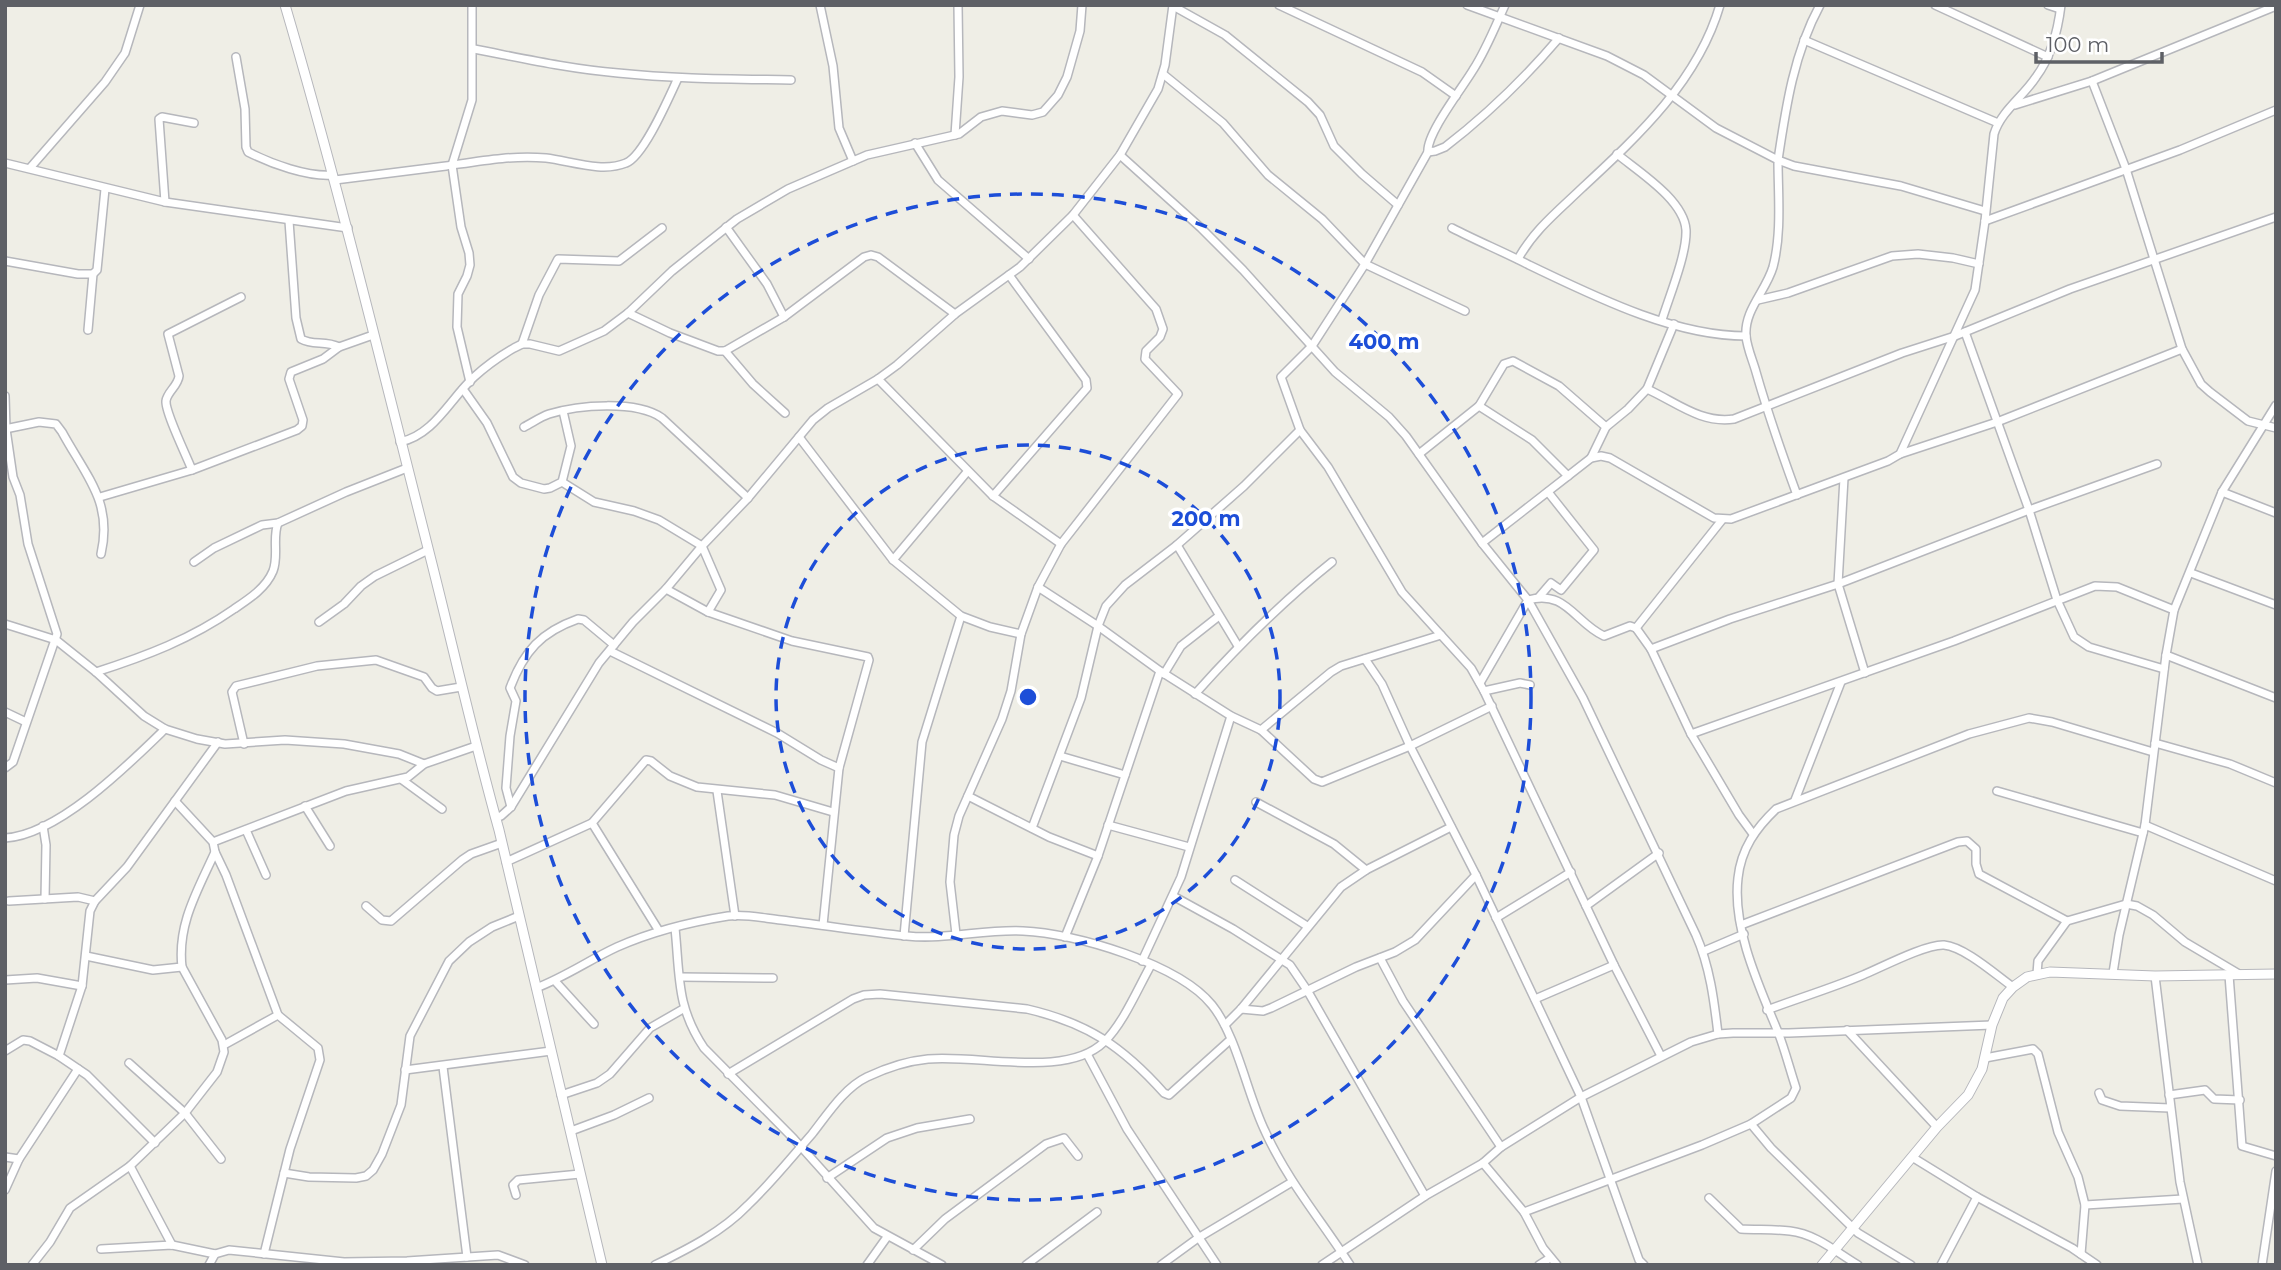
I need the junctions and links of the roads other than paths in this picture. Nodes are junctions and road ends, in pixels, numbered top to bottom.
1 (140, 5) edge
2 (285, 5) edge
3 (472, 5) edge
4 (820, 5) edge
5 (958, 5) edge
6 (1082, 5) edge
7 (1173, 5) edge
8 (1279, 5) edge
9 (1467, 5) edge
10 (1505, 5) edge
11 (1720, 5) edge
12 (1820, 5) edge
13 (1935, 5) edge
14 (2048, 5) edge
15 (2276, 6) edge
16 (2060, 7) edge
17 (1500, 18) junction
18 (1559, 38) junction
19 (1804, 40) junction
20 (474, 49) junction
21 (236, 57) dead end
22 (2048, 57) junction
23 (1163, 74) junction
24 (678, 78) junction
25 (791, 80) dead end
26 (2092, 81) junction
27 (1456, 96) junction
28 (1673, 97) junction
29 (2012, 106) junction
30 (2276, 110) edge
31 (194, 123) dead end
32 (1998, 123) junction
33 (955, 135) junction
34 (915, 143) junction
35 (1428, 152) junction
36 (1120, 155) junction
37 (1617, 155) junction
38 (1778, 160) junction
39 (853, 161) junction
40 (5, 163) edge
41 (452, 165) junction
42 (30, 168) junction
43 (2126, 169) junction
44 (334, 177) junction
45 (105, 189) junction
46 (165, 202) junction
47 (1398, 205) junction
48 (1985, 211) junction
49 (1073, 215) junction
50 (2276, 217) edge
51 (289, 221) junction
52 (1985, 221) junction
53 (726, 226) junction
54 (348, 228) junction
55 (662, 228) dead end
56 (1452, 228) dead end
57 (1029, 259) junction
58 (1518, 259) junction
59 (5, 261) edge
60 (2156, 261) junction
61 (1365, 264) junction
62 (1979, 264) junction
63 (93, 274) junction
64 (1009, 275) junction
65 (241, 297) dead end
66 (1758, 300) junction
67 (1465, 311) dead end
68 (628, 313) junction
69 (955, 314) junction
70 (784, 317) junction
71 (1662, 320) junction
72 (1674, 324) junction
73 (88, 330) dead end
74 (1965, 332) junction
75 (373, 335) junction
76 (1746, 336) junction
77 (1955, 336) junction
78 (522, 344) junction
79 (1312, 346) junction
80 (339, 347) junction
81 (2182, 349) junction
82 (725, 351) junction
83 (878, 379) junction
84 (470, 382) junction
85 (463, 389) junction
86 (1647, 389) junction
87 (5, 396) edge
88 (2276, 405) edge
89 (1479, 407) junction
90 (1766, 408) junction
91 (563, 411) junction
92 (785, 413) dead end
93 (1997, 422) junction
94 (2264, 423) junction
95 (524, 427) dead end
96 (1606, 428) junction
97 (2276, 428) edge
98 (5, 429) edge
99 (1300, 430) junction
100 (799, 437) junction
101 (400, 442) junction
102 (1419, 454) junction
103 (1900, 454) junction
104 (1591, 458) junction
105 (2157, 464) dead end
106 (407, 468) junction
107 (192, 470) junction
108 (967, 472) junction
109 (1568, 476) junction
110 (1844, 478) junction
111 (562, 482) junction
112 (1548, 492) junction
113 (2222, 492) junction
114 (1797, 495) junction
115 (993, 496) junction
116 (100, 497) junction
117 (748, 498) junction
118 (2029, 510) junction
119 (2276, 513) edge
120 (1722, 520) junction
121 (278, 523) junction
122 (1482, 543) junction
123 (1061, 544) junction
124 (1177, 545) junction
125 (702, 547) junction
126 (428, 550) junction
127 (101, 554) dead end
128 (893, 560) junction
129 (194, 562) dead end
130 (1332, 562) dead end
131 (2191, 573) junction
132 (1838, 584) junction
133 (1038, 587) junction
134 (666, 589) junction
135 (1539, 597) junction
136 (1528, 600) junction
137 (2057, 600) junction
138 (2276, 605) edge
139 (2175, 610) junction
140 (708, 612) junction
141 (961, 616) junction
142 (1219, 616) junction
143 (319, 622) dead end
144 (5, 624) edge
145 (1098, 626) junction
146 (1636, 628) junction
147 (1021, 634) junction
148 (1441, 635) junction
149 (56, 640) junction
150 (1238, 646) junction
151 (612, 648) junction
152 (1651, 649) junction
153 (2166, 655) junction
154 (1365, 659) junction
155 (2164, 669) junction
156 (96, 672) junction
157 (1162, 673) junction
158 (1865, 673) junction
159 (1841, 682) junction
160 (1480, 683) junction
161 (1530, 685) dead end
162 (461, 687) junction
163 (1484, 691) junction
164 (1195, 694) junction
165 (2276, 698) edge
166 (1492, 706) junction
167 (5, 712) edge
168 (1231, 716) junction
169 (26, 722) junction
170 (165, 729) junction
171 (1261, 730) junction
172 (1691, 734) junction
173 (218, 743) junction
174 (2155, 743) junction
175 (244, 744) junction
176 (476, 746) junction
177 (1410, 746) junction
178 (2153, 752) junction
179 (1060, 756) junction
180 (424, 764) junction
181 (5, 768) edge
182 (839, 768) junction
183 (1125, 775) junction
184 (401, 779) junction
185 (2276, 783) edge
186 (717, 791) junction
187 (1997, 792) dead end
188 (968, 796) junction
189 (1795, 800) junction
190 (175, 801) junction
191 (1256, 802) dead end
192 (305, 806) junction
193 (511, 807) junction
194 (442, 809) dead end
195 (833, 812) junction
196 (495, 817) junction
197 (592, 823) junction
198 (1108, 825) junction
199 (43, 826) junction
200 (1451, 827) junction
201 (1032, 828) junction
202 (2144, 829) junction
203 (246, 830) junction
204 (1753, 834) junction
205 (5, 838) edge
206 (214, 842) junction
207 (502, 843) junction
208 (330, 846) dead end
209 (1189, 848) junction
210 (215, 852) junction
211 (1659, 853) junction
212 (1098, 856) junction
213 (506, 862) junction
214 (1366, 870) junction
215 (1571, 873) junction
216 (1476, 875) junction
217 (266, 876) dead end
218 (1235, 880) dead end
219 (2276, 881) edge
220 (1173, 896) junction
221 (45, 899) junction
222 (9, 901) dead end
223 (95, 901) junction
224 (2126, 904) junction
225 (366, 906) dead end
226 (1587, 906) junction
227 (519, 916) junction
228 (735, 916) junction
229 (1496, 918) junction
230 (2067, 921) junction
231 (823, 925) junction
232 (1741, 925) junction
233 (1307, 926) junction
234 (675, 928) junction
235 (659, 931) junction
236 (956, 934) junction
237 (1744, 934) junction
238 (904, 936) junction
239 (1065, 937) junction
240 (1704, 951) junction
241 (86, 956) junction
242 (1380, 958) junction
243 (1281, 959) junction
244 (1142, 961) junction
245 (1151, 965) junction
246 (1614, 965) junction
247 (182, 967) junction
248 (2113, 973) junction
249 (2037, 974) junction
250 (2276, 974) edge
251 (2229, 975) junction
252 (2240, 975) junction
253 (2155, 976) junction
254 (680, 977) junction
255 (773, 978) dead end
256 (5, 980) edge
257 (555, 981) junction
258 (82, 986) junction
259 (2013, 987) junction
260 (536, 988) junction
261 (1307, 990) junction
262 (1535, 999) junction
263 (683, 1009) junction
264 (1241, 1009) junction
265 (1767, 1010) junction
266 (278, 1014) junction
267 (594, 1024) dead end
268 (1224, 1025) junction
269 (1992, 1025) junction
270 (1847, 1030) junction
271 (1778, 1033) junction
272 (1718, 1034) junction
273 (1107, 1040) junction
274 (1230, 1040) junction
275 (225, 1045) junction
276 (5, 1051) edge
277 (551, 1051) junction
278 (1087, 1054) junction
279 (59, 1056) junction
280 (1661, 1056) junction
281 (1985, 1058) junction
282 (129, 1063) dead end
283 (443, 1067) junction
284 (78, 1069) junction
285 (405, 1070) junction
286 (728, 1074) junction
287 (2099, 1093) dead end
288 (561, 1095) junction
289 (2169, 1095) junction
290 (1581, 1097) junction
291 (649, 1098) dead end
292 (2240, 1100) junction
293 (2170, 1108) junction
294 (185, 1112) junction
295 (970, 1119) dead end
296 (1751, 1124) junction
297 (1937, 1127) junction
298 (571, 1131) junction
299 (155, 1143) junction
300 (801, 1147) junction
301 (1501, 1147) junction
302 (1078, 1156) dead end
303 (2276, 1156) edge
304 (5, 1157) edge
305 (1912, 1157) junction
306 (19, 1159) junction
307 (221, 1159) dead end
308 (1483, 1163) junction
309 (130, 1166) junction
310 (2276, 1171) edge
311 (285, 1173) junction
312 (580, 1174) junction
313 (828, 1178) junction
314 (1610, 1179) junction
315 (1292, 1182) junction
316 (5, 1190) edge
317 (516, 1195) dead end
318 (1425, 1196) junction
319 (1977, 1197) junction
320 (1709, 1198) dead end
321 (2183, 1199) junction
322 (2085, 1205) junction
323 (1097, 1212) dead end
324 (1524, 1212) junction
325 (1853, 1228) junction
326 (887, 1237) junction
327 (1198, 1238) junction
328 (172, 1245) junction
329 (101, 1249) dead end
330 (914, 1250) junction
331 (1833, 1250) junction
332 (1342, 1252) junction
333 (215, 1254) junction
334 (264, 1254) junction
335 (2081, 1254) junction
336 (467, 1257) junction
337 (1550, 1258) junction
338 (420, 1262) edge
339 (1639, 1263) edge
340 (32, 1265) edge
341 (209, 1265) edge
342 (526, 1265) edge
343 (602, 1265) edge
344 (654, 1265) edge
345 (867, 1265) edge
346 (942, 1265) edge
347 (1026, 1265) edge
348 (1161, 1265) edge
349 (1217, 1265) edge
350 (1322, 1265) edge
351 (1350, 1265) edge
352 (1539, 1265) edge
353 (1557, 1265) edge
354 (1822, 1265) edge
355 (1858, 1265) edge
356 (1911, 1265) edge
357 (1941, 1265) edge
358 (2097, 1265) edge
359 (2198, 1265) edge
360 (2262, 1265) edge

1 - 42 street
2 - 44 street
3 - 20 street
4 - 39 street
5 - 33 street
6 - 33 street
7 - 23 street
7 - 47 street
8 - 27 street
9 - 17 street
10 - 17 street
11 - 28 street
12 - 19 street
13 - 22 street
14 - 16 street
15 - 26 street
16 - 22 street
17 - 18 street
17 - 27 street
18 - 28 street
18 - 35 street
19 - 32 street
19 - 38 street
20 - 24 street
20 - 41 street
21 - 44 street
22 - 29 street
23 - 36 street
23 - 61 street
24 - 25 street
24 - 41 street
26 - 29 street
26 - 43 street
27 - 35 street
28 - 37 street
28 - 38 street
29 - 32 street
30 - 43 street
31 - 46 street
32 - 48 street
33 - 34 street
34 - 39 street
34 - 57 street
35 - 47 street
36 - 49 street
36 - 79 street
37 - 58 street
37 - 71 street
38 - 48 street
38 - 66 street
39 - 53 street
40 - 42 street
41 - 44 street
41 - 84 street
42 - 45 street
43 - 52 street
43 - 60 street
44 - 54 street
45 - 46 street
45 - 63 street
46 - 51 street
47 - 61 street
48 - 52 street
49 - 57 street
49 - 123 street
50 - 60 street
51 - 54 street
51 - 80 street
52 - 62 street
53 - 68 street
53 - 70 street
54 - 75 street
55 - 78 street
56 - 58 street
57 - 64 street
58 - 71 street
59 - 63 street
60 - 74 street
60 - 81 street
61 - 67 street
61 - 79 street
62 - 66 street
62 - 77 street
63 - 73 street
64 - 69 street
64 - 115 street
65 - 107 street
66 - 76 street
68 - 78 street
68 - 82 street
69 - 70 street
69 - 83 street
70 - 82 street
71 - 72 street
72 - 76 street
72 - 86 street
74 - 77 street
74 - 93 street
75 - 80 street
75 - 101 street
76 - 90 street
77 - 90 street
77 - 103 street
78 - 84 street
79 - 99 street
79 - 102 street
80 - 107 street
81 - 93 street
81 - 94 street
82 - 92 street
83 - 100 street
83 - 108 street
84 - 85 street
85 - 101 street
85 - 111 street
86 - 90 street
86 - 96 street
87 - 98 street
88 - 94 street
89 - 96 street
89 - 102 street
89 - 109 street
90 - 114 street
91 - 95 street
91 - 111 street
91 - 117 street
93 - 103 street
93 - 118 street
94 - 97 street
94 - 113 street
96 - 104 street
98 - 116 street
98 - 149 street
99 - 124 street
99 - 148 street
100 - 117 street
100 - 128 street
101 - 106 street
102 - 122 street
103 - 110 street
104 - 109 street
104 - 120 street
105 - 118 street
106 - 121 street
106 - 126 street
107 - 116 street
108 - 115 street
108 - 128 street
109 - 112 street
110 - 114 street
110 - 132 street
111 - 125 street
112 - 122 street
112 - 135 street
113 - 119 street
113 - 131 street
114 - 120 street
115 - 123 street
116 - 127 street
117 - 125 street
118 - 132 street
118 - 137 street
120 - 146 street
121 - 129 street
121 - 156 street
122 - 136 street
123 - 133 street
124 - 142 street
124 - 145 street
125 - 134 street
125 - 140 street
126 - 143 street
126 - 162 street
128 - 141 street
130 - 150 street
131 - 138 street
131 - 139 street
132 - 152 street
132 - 158 street
133 - 145 street
133 - 147 street
134 - 140 street
134 - 151 street
135 - 136 street
135 - 146 street
136 - 160 street
136 - 211 street
137 - 139 street
137 - 155 street
137 - 158 street
139 - 153 street
140 - 182 street
141 - 147 street
141 - 238 street
142 - 150 street
142 - 157 street
144 - 149 street
145 - 157 street
145 - 179 street
146 - 152 street
147 - 188 street
148 - 154 street
148 - 160 street
149 - 156 street
149 - 169 street
150 - 164 street
151 - 182 street
151 - 193 street
151 - 193 street
152 - 172 street
153 - 155 street
153 - 165 street
154 - 171 street
154 - 177 street
155 - 174 street
156 - 170 street
157 - 164 street
157 - 183 street
158 - 159 street
159 - 172 street
159 - 189 street
160 - 163 street
161 - 163 street
162 - 175 street
162 - 176 street
163 - 166 street
164 - 168 street
166 - 177 street
166 - 215 street
167 - 169 street
168 - 171 street
168 - 209 street
169 - 181 street
170 - 173 street
170 - 199 street
171 - 177 street
172 - 204 street
173 - 175 street
173 - 190 street
174 - 178 street
174 - 185 street
175 - 180 street
176 - 180 street
176 - 196 street
177 - 200 street
178 - 189 street
178 - 202 street
179 - 183 street
179 - 201 street
180 - 184 street
182 - 195 street
183 - 198 street
184 - 192 street
184 - 194 street
186 - 195 street
186 - 197 street
186 - 228 street
187 - 202 street
188 - 201 street
188 - 236 street
189 - 204 street
190 - 206 street
190 - 223 street
191 - 214 street
192 - 203 street
192 - 208 street
193 - 196 street
195 - 231 street
196 - 207 street
197 - 213 street
197 - 235 street
198 - 209 street
198 - 212 street
199 - 205 street
199 - 221 street
200 - 214 street
200 - 216 street
201 - 212 street
202 - 219 street
202 - 224 street
203 - 206 street
203 - 217 street
204 - 232 street
206 - 210 street
207 - 213 street
207 - 225 street
209 - 220 street
210 - 247 street
210 - 266 street
211 - 226 street
211 - 240 street
212 - 239 street
213 - 227 street
214 - 233 street
215 - 226 street
215 - 229 street
216 - 229 street
216 - 242 street
218 - 233 street
220 - 243 street
220 - 244 street
221 - 222 street
221 - 223 street
223 - 241 street
224 - 230 street
224 - 248 street
224 - 252 street
226 - 246 street
227 - 260 street
227 - 285 street
228 - 231 street
228 - 234 street
229 - 262 street
230 - 232 street
230 - 249 street
231 - 238 street
232 - 237 street
233 - 243 street
234 - 235 street
234 - 254 street
235 - 257 street
236 - 238 street
236 - 239 street
237 - 240 street
237 - 265 street
239 - 244 street
240 - 272 street
241 - 247 street
241 - 258 street
242 - 261 street
242 - 301 street
243 - 261 street
243 - 264 street
244 - 245 street
245 - 268 street
245 - 273 street
246 - 262 street
246 - 280 street
247 - 275 street
248 - 249 street
248 - 253 street
249 - 259 street
250 - 252 street
251 - 252 street
251 - 253 street
251 - 292 street
253 - 289 street
254 - 255 street
254 - 263 street
256 - 258 street
257 - 260 street
257 - 267 street
258 - 279 street
259 - 265 street
259 - 269 street
260 - 277 street
261 - 264 street
261 - 318 street
262 - 290 street
263 - 286 street
263 - 288 street
264 - 268 street
265 - 271 street
266 - 275 street
266 - 311 street
268 - 274 street
269 - 270 street
269 - 281 street
270 - 271 street
270 - 297 street
271 - 272 street
271 - 296 street
272 - 280 street
273 - 274 street
273 - 278 street
273 - 286 street
274 - 315 street
275 - 294 street
276 - 279 street
277 - 283 street
277 - 288 street
278 - 300 street
278 - 327 street
279 - 284 street
280 - 290 street
281 - 297 street
281 - 322 street
282 - 294 street
283 - 285 street
283 - 336 street
284 - 299 street
284 - 306 street
285 - 311 street
286 - 300 street
287 - 293 street
288 - 298 street
289 - 292 street
289 - 293 street
290 - 301 street
290 - 314 street
291 - 298 street
292 - 303 street
293 - 321 street
294 - 299 street
294 - 307 street
295 - 313 street
296 - 314 street
296 - 325 street
297 - 305 street
298 - 312 street
299 - 309 street
300 - 313 street
300 - 344 street
301 - 308 street
302 - 330 street
304 - 306 street
305 - 319 street
305 - 325 street
306 - 316 street
308 - 318 street
308 - 324 street
309 - 328 street
309 - 340 street
310 - 360 street
311 - 334 street
312 - 317 street
312 - 343 street
313 - 326 street
314 - 324 street
314 - 339 street
315 - 327 street
315 - 332 street
318 - 332 street
319 - 335 street
319 - 357 street
320 - 331 street
321 - 322 street
321 - 359 street
322 - 335 street
323 - 347 street
324 - 337 street
325 - 331 street
325 - 356 street
326 - 330 street
326 - 345 street
327 - 348 street
327 - 349 street
328 - 329 street
328 - 333 street
330 - 346 street
331 - 354 street
331 - 355 street
332 - 350 street
332 - 351 street
333 - 334 street
333 - 341 street
334 - 338 street
335 - 358 street
336 - 338 street
336 - 342 street
337 - 352 street
337 - 353 street

